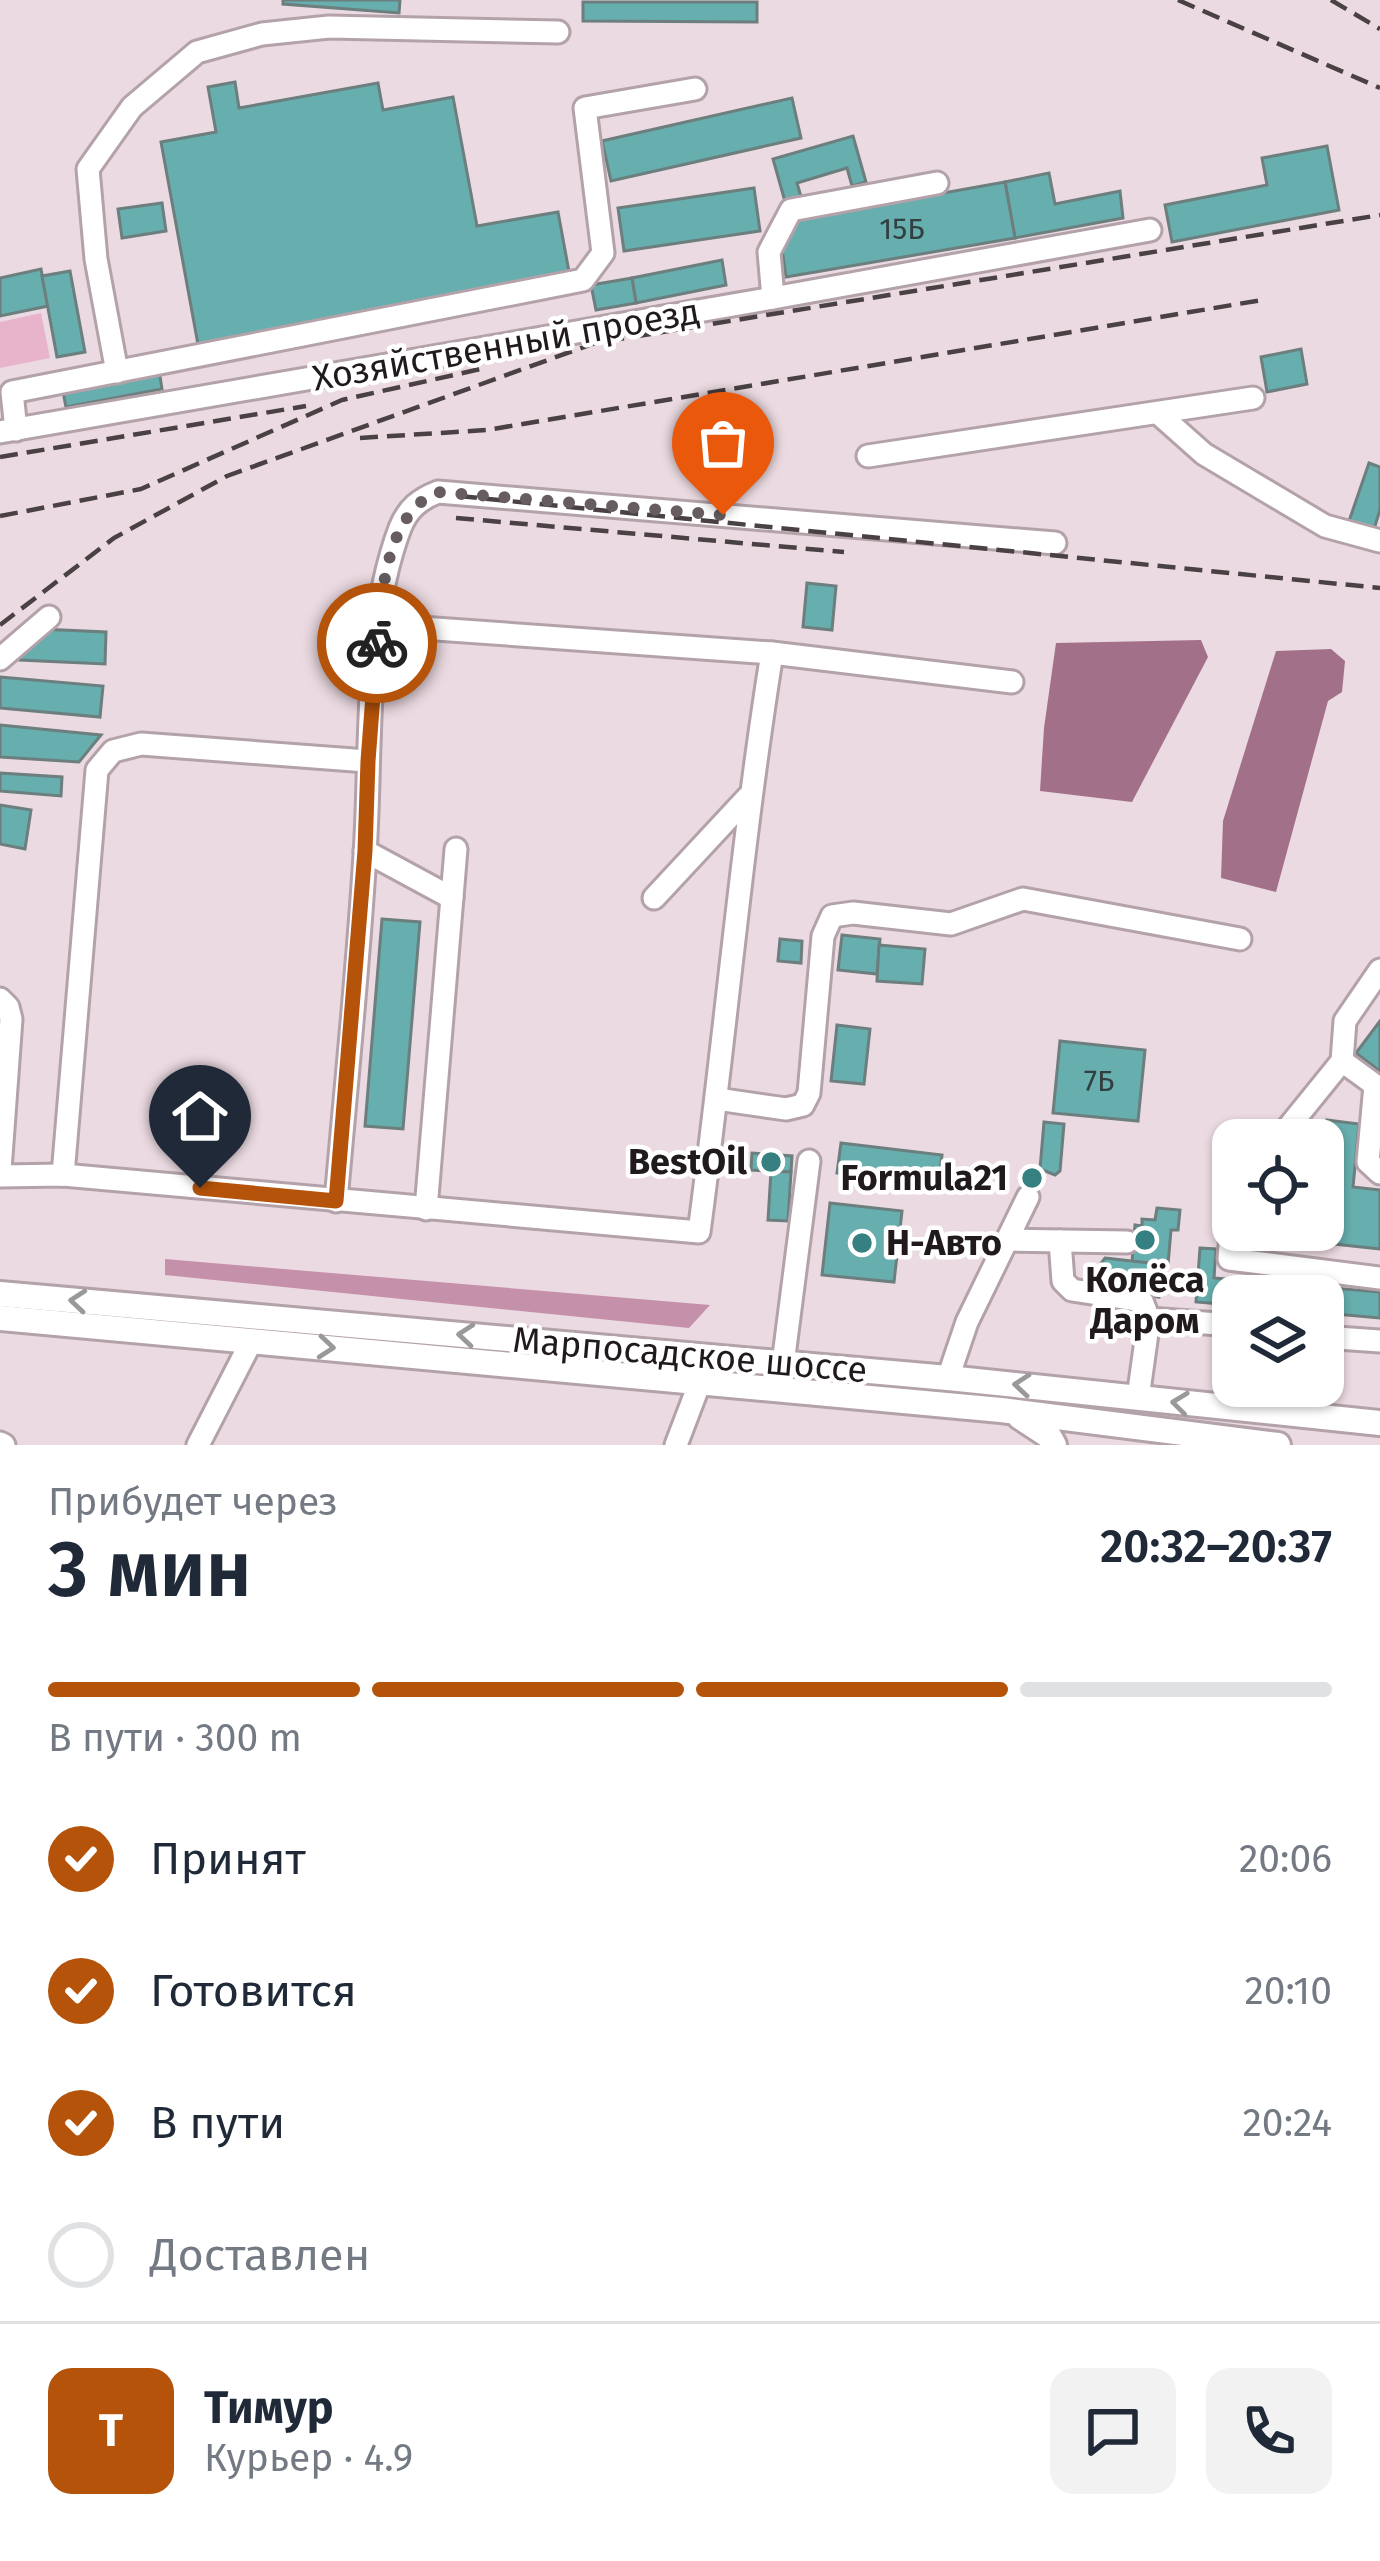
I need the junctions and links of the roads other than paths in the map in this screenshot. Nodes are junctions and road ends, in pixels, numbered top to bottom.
1 (558, 32) dead end
2 (695, 89) dead end
3 (937, 183) dead end
4 (1150, 230) dead end
5 (773, 298) junction
6 (117, 372) junction
7 (1253, 398) dead end
8 (1159, 414) junction
9 (8, 431) edge
10 (868, 456) dead end
11 (1380, 541) edge
12 (1055, 543) dead end
13 (49, 617) dead end
14 (379, 625) junction
15 (772, 653) junction
16 (0, 659) edge
17 (1012, 682) dead end
18 (368, 761) junction
19 (749, 796) junction
20 (456, 849) dead end
21 (365, 851) junction
22 (452, 898) junction
23 (654, 898) dead end
24 (1240, 939) dead end
25 (1380, 970) edge
26 (0, 1000) edge
27 (1342, 1060) junction
28 (717, 1099) junction
29 (1295, 1119) edge
30 (809, 1161) dead end
31 (0, 1173) edge
32 (1380, 1173) edge
33 (63, 1175) junction
34 (1028, 1196) dead end
35 (336, 1201) junction
36 (426, 1209) junction
37 (1008, 1240) junction
38 (1060, 1241) junction
39 (1126, 1242) dead end
40 (1230, 1251) edge
41 (1380, 1278) edge
42 (0, 1294) edge
43 (0, 1318) edge
44 (1149, 1319) junction
45 (1212, 1324) edge
46 (1344, 1338) edge
47 (252, 1340) junction
48 (1380, 1341) edge
49 (783, 1364) junction
50 (948, 1378) junction
51 (700, 1382) junction
52 (1138, 1398) junction
53 (1001, 1409) junction
54 (1380, 1423) edge
55 (1121, 1436) edge
56 (1258, 1444) edge
57 (198, 1445) edge
58 (676, 1445) edge
59 (1054, 1445) edge

1 - 6 street
2 - 6 street
3 - 5 street
4 - 5 street, Хозяйственный проезд
5 - 9 street, Хозяйственный проезд
6 - 9 street
7 - 8 street
8 - 10 street
8 - 11 street
12 - 14 street
13 - 16 street
14 - 15 street
14 - 18 street
15 - 17 street
15 - 19 street
18 - 21 street
18 - 33 street
19 - 23 street
19 - 28 street
20 - 22 street
21 - 22 street
21 - 35 street
22 - 36 street
24 - 28 street
25 - 27 street
26 - 31 street
27 - 29 street
27 - 32 street
28 - 36 street
30 - 49 street
31 - 33 street
33 - 35 street
34 - 37 street
35 - 36 street
37 - 38 street
37 - 50 street
38 - 39 street
38 - 44 street
40 - 41 street
49 -> 42 main road, Марпосадское шоссе
43 - 47 main road, Марпосадское шоссе
44 - 45 street
44 - 52 street
46 - 48 street
47 -> 51 main road, Марпосадское шоссе
47 - 57 street
49 - 50 main road, Марпосадское шоссе
52 -> 50 main road, Марпосадское шоссе
51 - 53 main road, Марпосадское шоссе
51 - 58 street
54 -> 52 main road, Марпосадское шоссе
52 - 55 main road
53 - 55 main road, Марпосадское шоссе
53 - 59 main road
55 - 56 main road, Марпосадское шоссе

